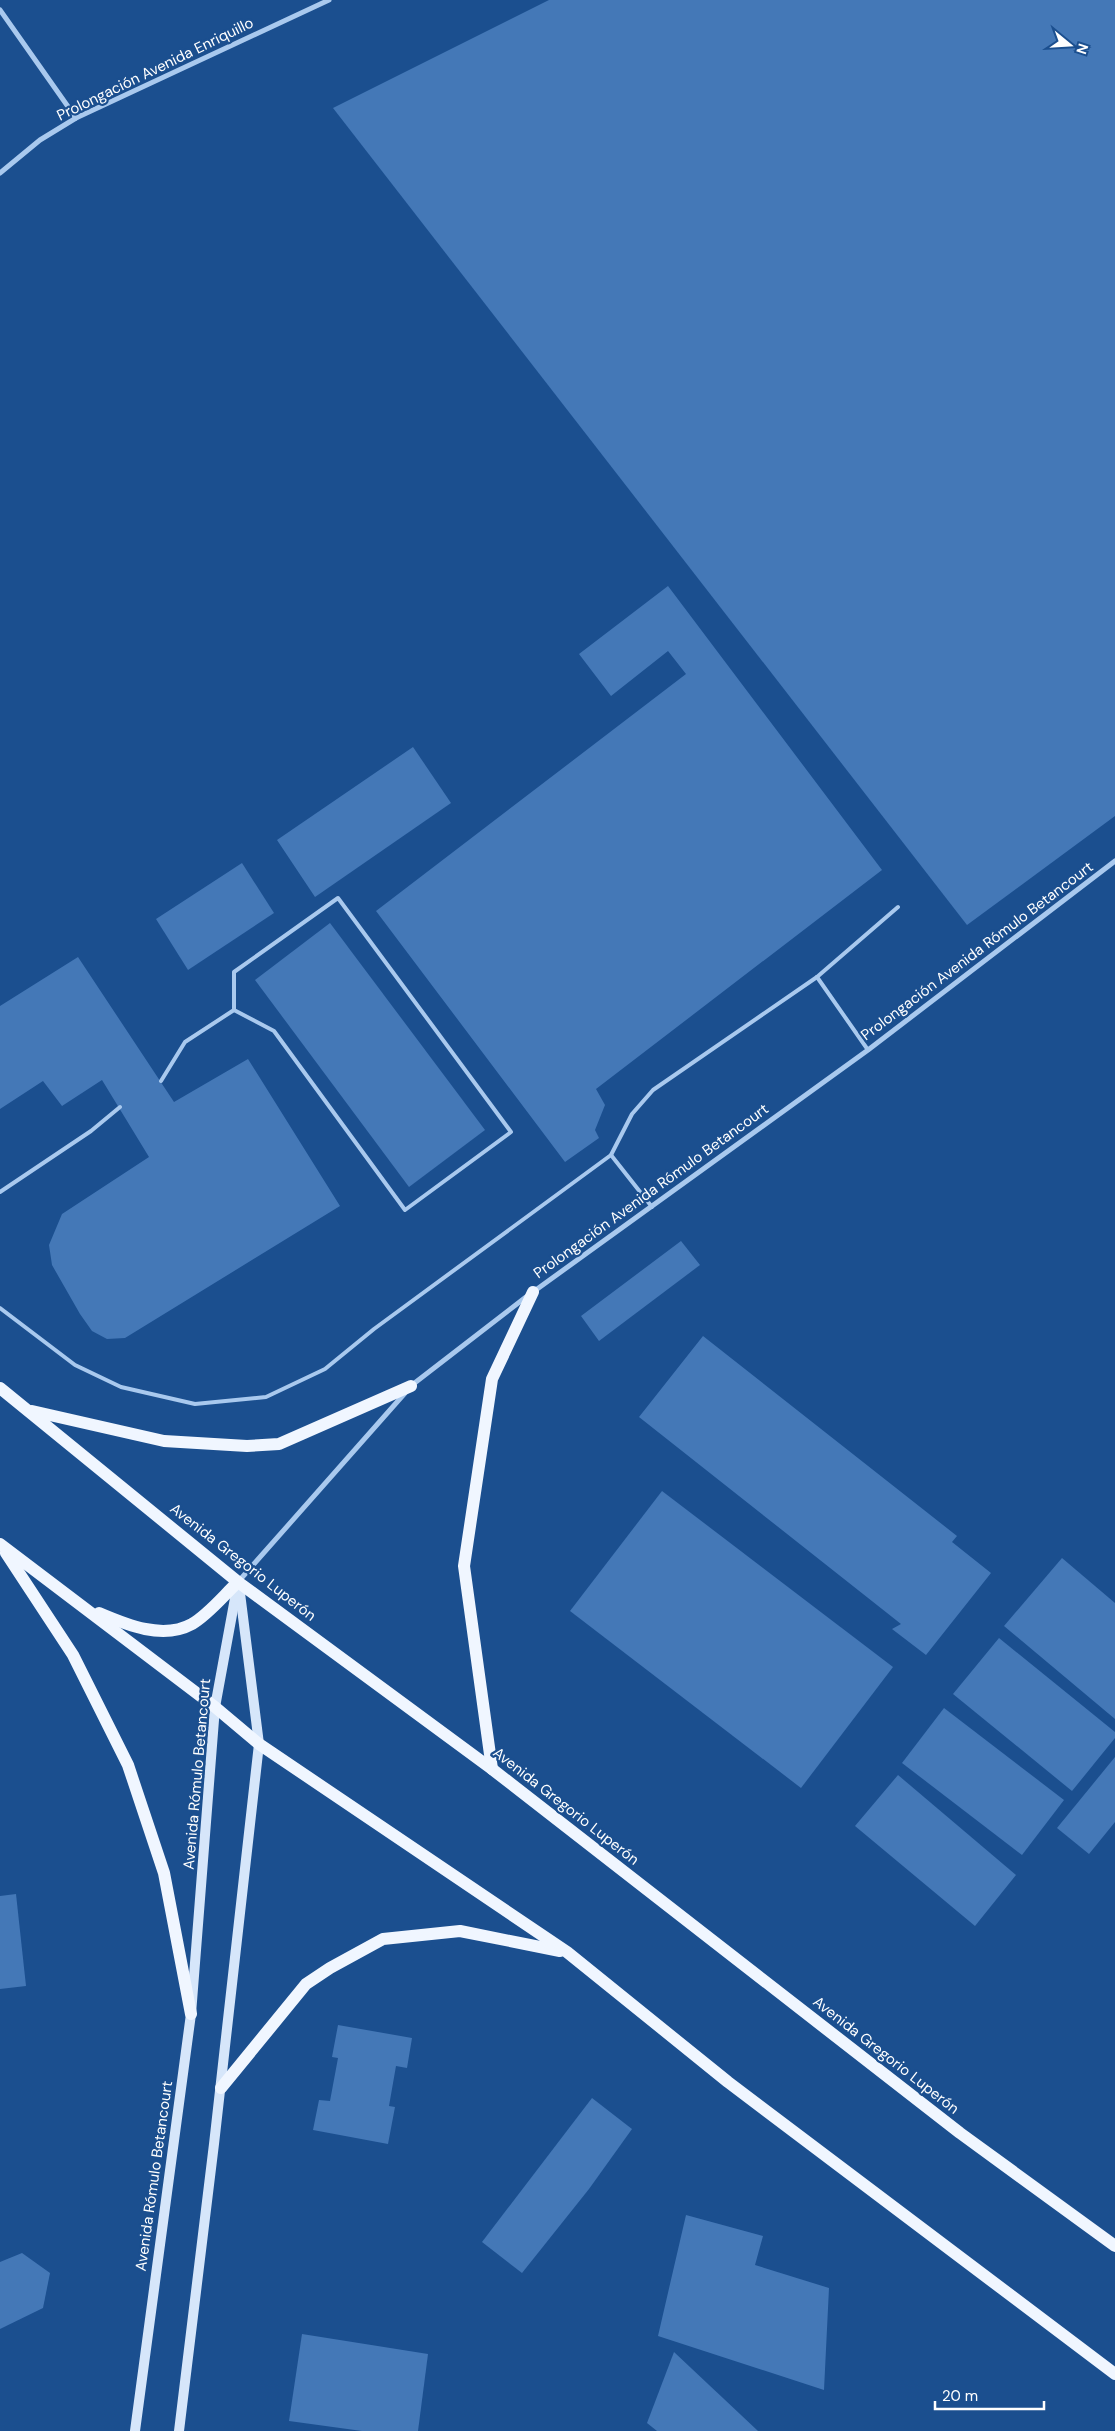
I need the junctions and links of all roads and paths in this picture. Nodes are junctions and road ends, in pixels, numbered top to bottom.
1 (329, 0) edge
2 (0, 10) edge
3 (76, 118) junction
4 (0, 173) edge
5 (1115, 861) edge
6 (898, 907) dead end
7 (817, 977) junction
8 (234, 1010) junction
9 (868, 1050) junction
10 (161, 1081) dead end
11 (120, 1107) dead end
12 (611, 1155) junction
13 (0, 1192) edge
14 (652, 1207) junction
15 (533, 1292) junction
16 (0, 1308) edge
17 (411, 1386) junction
18 (0, 1388) edge
19 (28, 1410) junction
20 (0, 1545) edge
21 (238, 1582) junction
22 (80, 1605) junction
23 (215, 1707) junction
24 (259, 1744) junction
25 (492, 1769) junction
26 (567, 1952) junction
27 (191, 2014) junction
28 (221, 2088) junction
29 (1115, 2246) edge
30 (1115, 2374) edge
31 (135, 2431) edge
32 (179, 2431) edge

1 - 3 street, Prolongación Avenida Enriquillo
2 - 3 street
3 - 4 street, Prolongación Avenida Enriquillo
5 - 9 street, Prolongación Avenida Rómulo Betancourt
6 - 7 lane
7 - 9 lane
7 - 12 lane
8 - 8 lane
8 - 10 lane
9 - 14 street, Prolongación Avenida Rómulo Betancourt
11 - 13 lane
12 - 14 lane
12 - 16 lane
14 - 15 street, Prolongación Avenida Rómulo Betancourt
15 - 17 street, Prolongación Avenida Rómulo Betancourt
15 - 25 main road
17 - 19 main road
17 - 21 street, Prolongación Avenida Rómulo Betancourt
18 - 19 main road, Avenida Gregorio Luperón
19 - 21 main road, Avenida Gregorio Luperón
20 - 22 main road
20 - 27 main road
21 - 22 main road
21 - 23 main road, Avenida Rómulo Betancourt
21 - 24 main road
21 - 25 main road, Avenida Gregorio Luperón
22 - 23 main road
23 - 24 main road
23 - 27 main road, Avenida Rómulo Betancourt
24 - 26 main road
24 - 28 main road
25 - 29 main road, Avenida Gregorio Luperón
26 - 28 main road
26 - 30 main road
27 - 31 main road, Avenida Rómulo Betancourt
28 - 32 main road

